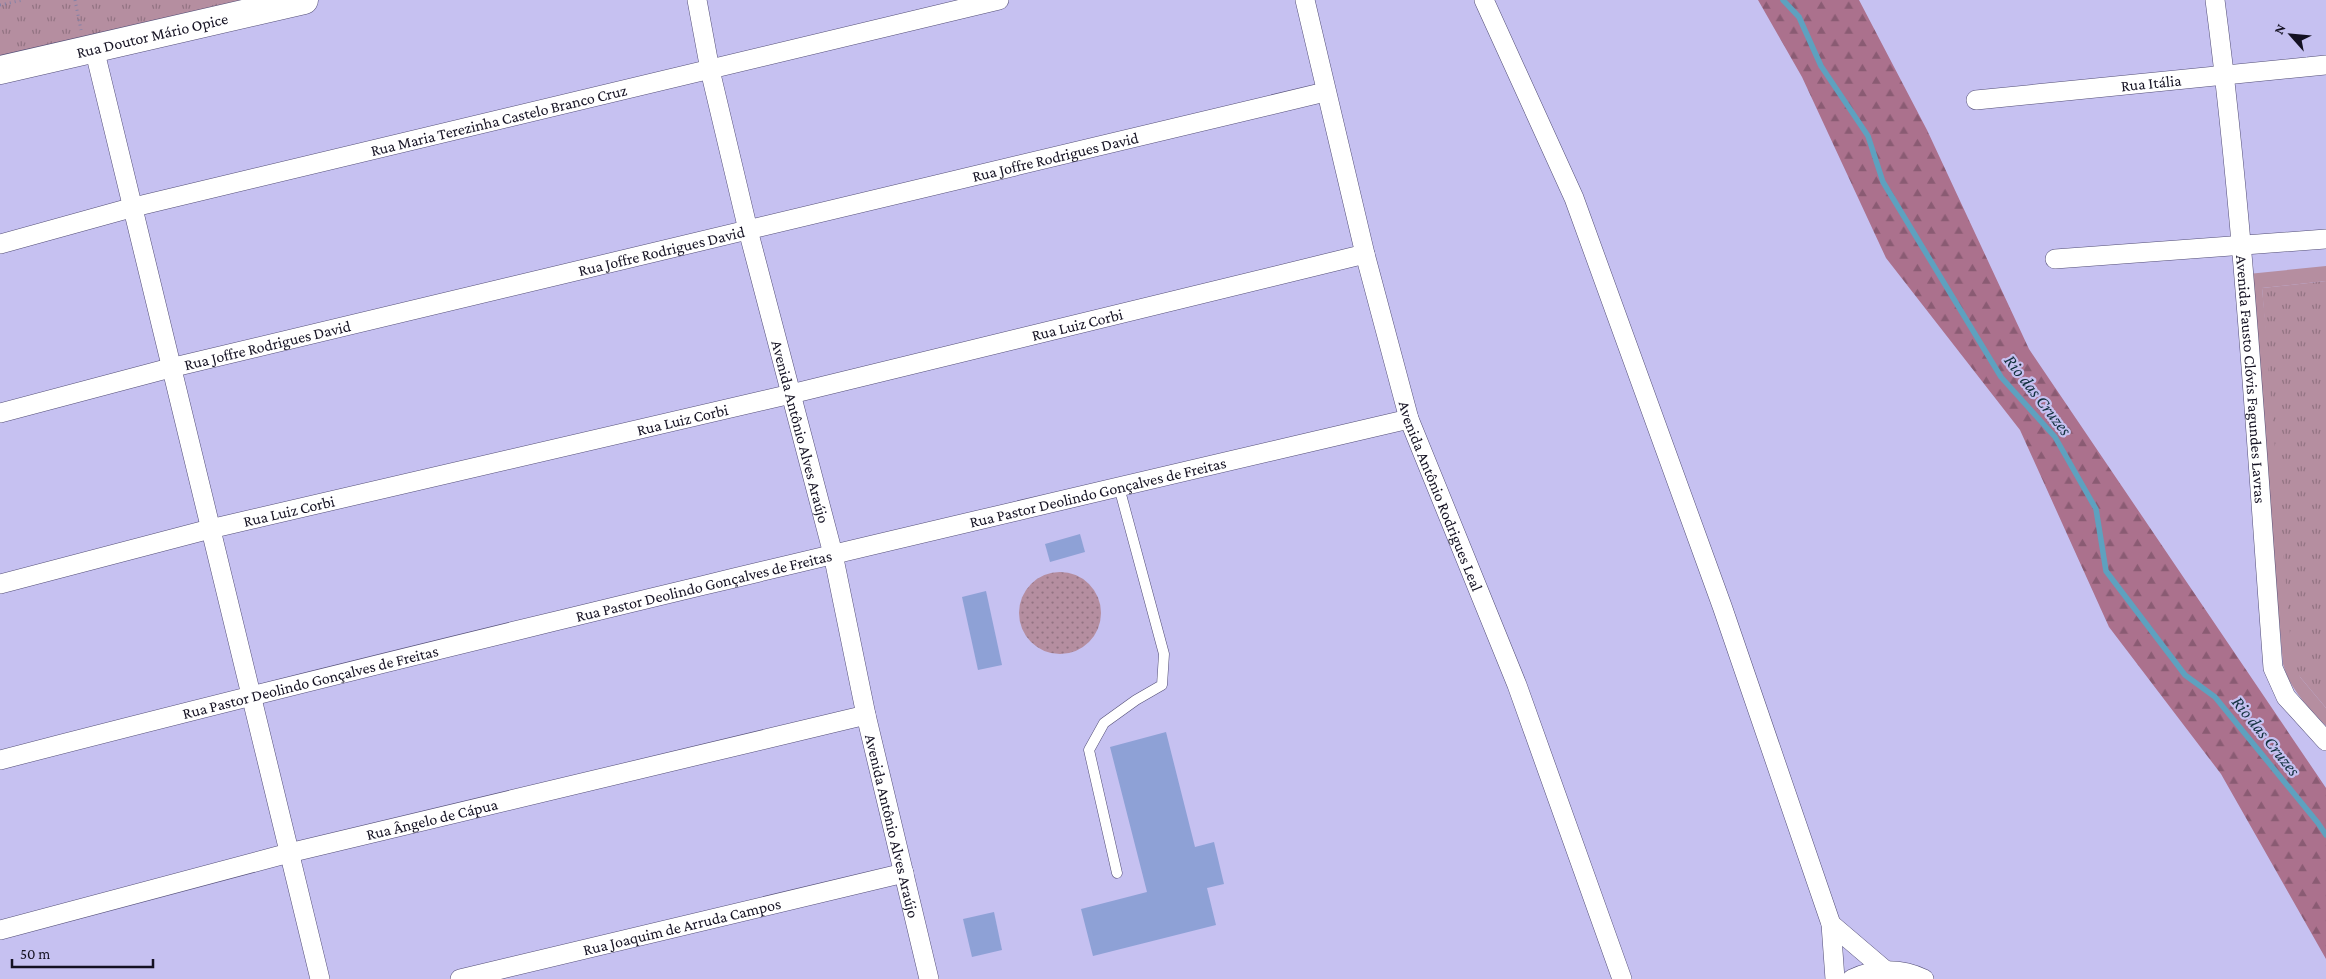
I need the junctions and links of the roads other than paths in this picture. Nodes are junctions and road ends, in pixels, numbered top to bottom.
1 (304, 0) edge
2 (697, 0) edge
3 (999, 0) edge
4 (1305, 0) edge
5 (1484, 0) edge
6 (2215, 0) edge
7 (90, 49) junction
8 (2326, 65) edge
9 (0, 70) edge
10 (710, 70) junction
11 (2224, 74) junction
12 (1325, 92) junction
13 (1976, 100) dead end
14 (134, 207) junction
15 (748, 230) junction
16 (2326, 239) edge
17 (0, 244) edge
18 (2241, 247) junction
19 (1365, 254) junction
20 (2055, 259) dead end
21 (170, 368) junction
22 (791, 394) junction
23 (0, 413) edge
24 (1409, 419) junction
25 (1119, 487) junction
26 (210, 529) junction
27 (833, 554) junction
28 (0, 584) edge
29 (252, 695) junction
30 (866, 715) junction
31 (2326, 741) edge
32 (0, 760) edge
33 (290, 853) junction
34 (904, 873) junction
35 (1117, 873) dead end
36 (1831, 924) junction
37 (0, 930) edge
38 (1884, 970) junction
39 (320, 979) edge
40 (460, 979) edge
41 (930, 979) edge
42 (1622, 979) edge
43 (1835, 979) edge
44 (1852, 979) edge
45 (1924, 979) edge

1 - 7 street, Rua Doutor Mário Opice
2 - 10 street, Avenida Antônio Alves Araújo
3 - 10 street, Rua Maria Terezinha Castelo Branco Cruz
4 - 12 street, Avenida Antônio Rodrigues Leal
5 - 36 street
6 - 11 street, Avenida Fausto Clóvis Fagundes Lavras
7 - 9 street, Rua Doutor Mário Opice
7 - 14 street
8 - 11 street, Rua Itália
10 - 14 street, Rua Maria Terezinha Castelo Branco Cruz
10 - 15 street, Avenida Antônio Alves Araújo
11 - 13 street, Rua Itália
11 - 18 street, Avenida Fausto Clóvis Fagundes Lavras
12 - 15 street, Rua Joffre Rodrigues David
12 - 19 street, Avenida Antônio Rodrigues Leal
14 - 17 street, Rua Maria Terezinha Castelo Branco Cruz
14 - 21 street
15 - 21 street, Rua Joffre Rodrigues David
15 - 22 street, Avenida Antônio Alves Araújo
16 - 18 street
18 - 20 street
18 - 31 street, Avenida Fausto Clóvis Fagundes Lavras
19 - 22 street, Rua Luiz Corbi
19 - 24 street, Avenida Antônio Rodrigues Leal
21 - 23 street, Rua Joffre Rodrigues David
21 - 26 street
22 - 26 street, Rua Luiz Corbi
22 - 27 street, Avenida Antônio Alves Araújo
24 - 25 street, Rua Pastor Deolindo Gonçalves de Freitas
24 - 42 street, Avenida Antônio Rodrigues Leal
25 - 27 street, Rua Pastor Deolindo Gonçalves de Freitas
25 - 35 lane
26 - 28 street, Rua Luiz Corbi
26 - 29 street
27 - 29 street, Rua Pastor Deolindo Gonçalves de Freitas
27 - 30 street, Avenida Antônio Alves Araújo
29 - 32 street, Rua Pastor Deolindo Gonçalves de Freitas
29 - 33 street
30 - 33 street, Rua Ângelo de Cápua
30 - 34 street, Avenida Antônio Alves Araújo
33 - 37 street, Rua Ângelo de Cápua
33 - 39 street
34 - 40 street, Rua Joaquim de Arruda Campos
34 - 41 street, Avenida Antônio Alves Araújo
36 - 38 street
36 - 43 street
38 - 44 street
38 - 45 street

